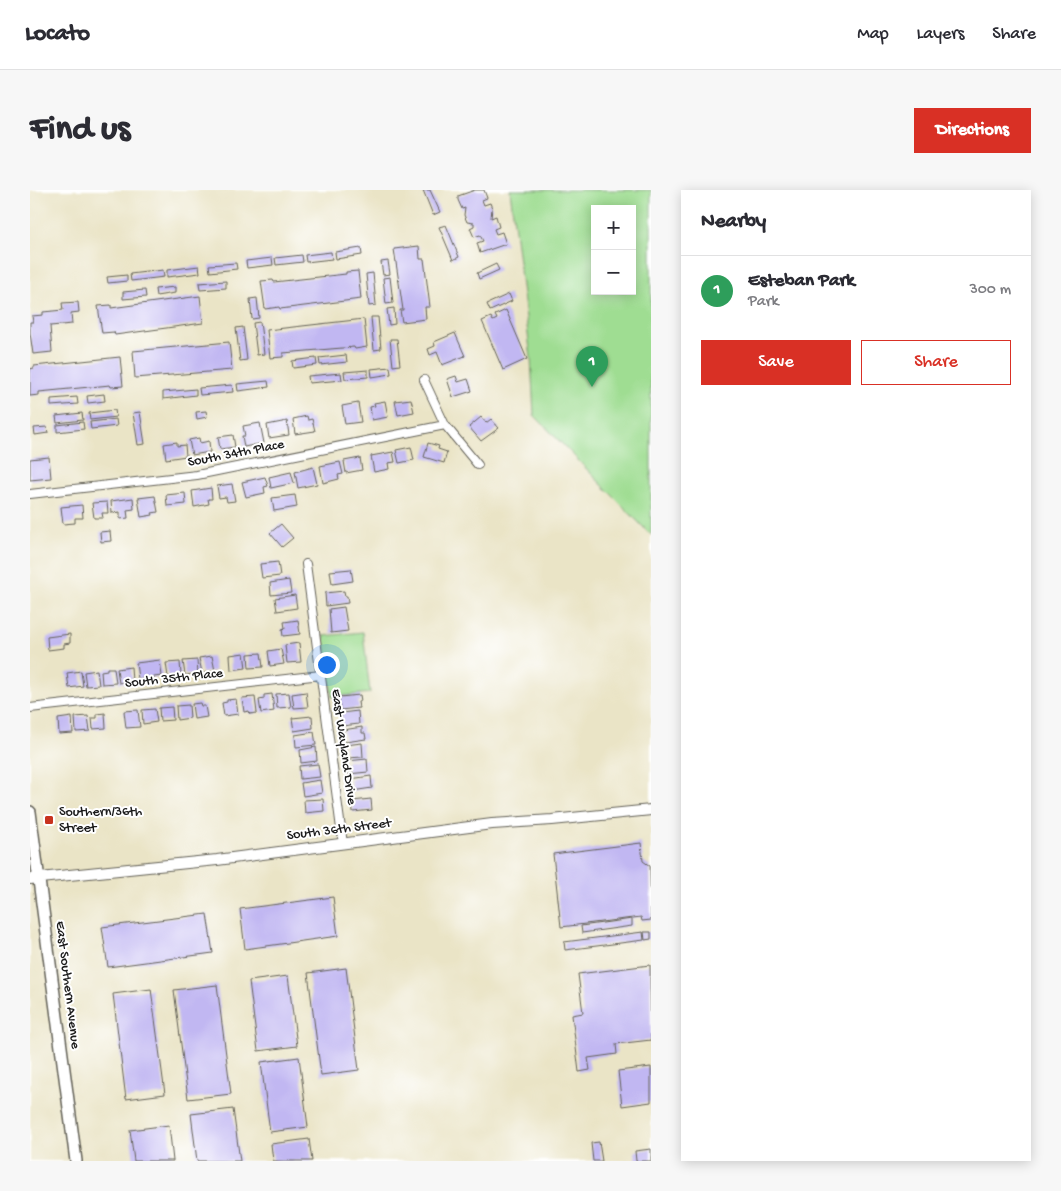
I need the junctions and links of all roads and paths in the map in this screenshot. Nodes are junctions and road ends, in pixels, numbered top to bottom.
1 (424, 380) dead end
2 (445, 425) junction
3 (478, 465) dead end
4 (30, 494) edge
5 (306, 564) dead end
6 (320, 675) junction
7 (30, 708) edge
8 (651, 810) edge
9 (30, 812) edge
10 (343, 844) junction
11 (34, 879) edge
12 (76, 1161) edge

1 - 2 street
2 - 3 street
2 - 4 street, South 34th Place
5 - 6 street, East Wayland Drive
6 - 7 street, South 35th Place
6 - 10 street, East Wayland Drive
8 - 10 street, South 36th Street
9 - 11 main road, East Southern Avenue
10 - 11 street, South 36th Street
11 - 12 main road, East Southern Avenue

